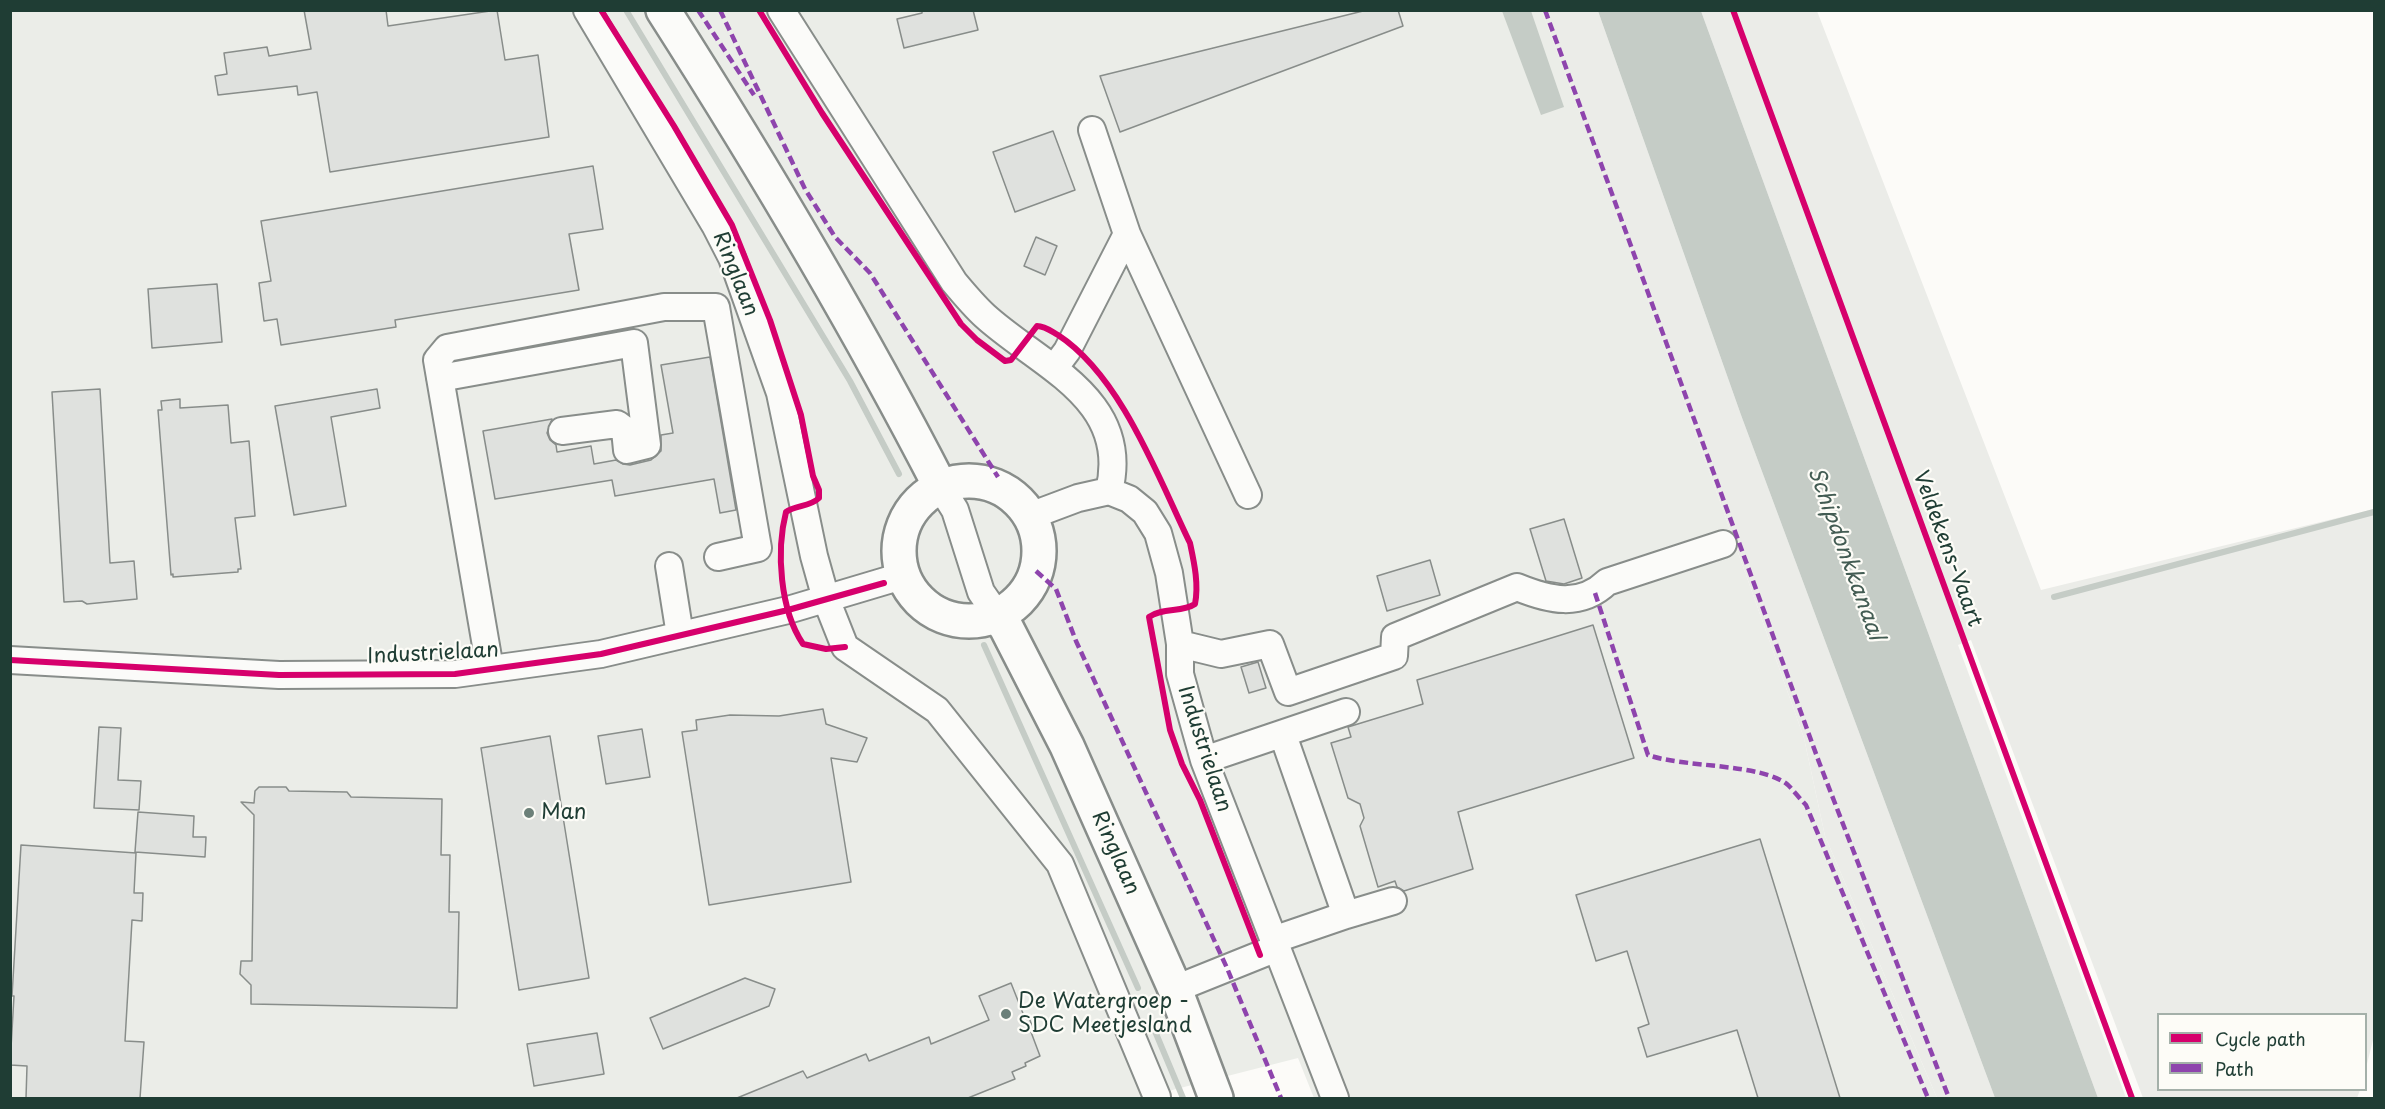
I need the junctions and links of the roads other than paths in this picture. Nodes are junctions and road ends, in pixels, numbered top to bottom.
1 (587, 10) edge
2 (663, 10) edge
3 (780, 10) edge
4 (1092, 130) dead end
5 (1127, 234) junction
6 (1055, 367) junction
7 (440, 378) junction
8 (562, 430) dead end
9 (940, 486) junction
10 (1109, 491) junction
11 (1248, 495) dead end
12 (1030, 516) junction
13 (1723, 544) dead end
14 (718, 557) dead end
15 (669, 566) dead end
16 (902, 576) junction
17 (826, 599) junction
18 (997, 615) junction
19 (680, 635) junction
20 (1180, 644) junction
21 (10, 660) edge
22 (490, 669) junction
23 (1346, 712) dead end
24 (1283, 735) junction
25 (1204, 760) junction
26 (1394, 901) dead end
27 (1346, 915) junction
28 (1275, 944) junction
29 (1175, 989) junction
30 (1157, 1097) dead end
31 (1216, 1098) edge
32 (1335, 1098) edge

1 - 17 street, Ringlaan
2 - 9 main road
3 - 6 street
4 - 5 street
5 - 6 street
5 - 11 street
6 - 10 street
7 - 8 street
7 - 14 street
7 - 22 street
9 - 12 main road
9 - 16 main road
9 - 18 street
10 - 12 street
10 - 20 street, Industrielaan
12 - 18 main road
13 - 20 street
15 - 19 street
16 - 17 street, Industrielaan
16 - 18 main road
17 - 19 street, Industrielaan
17 - 30 street
18 - 29 main road, Ringlaan
19 - 22 street, Industrielaan
20 - 25 street, Industrielaan
21 - 22 street, Industrielaan
23 - 24 street
24 - 25 street
24 - 27 street
25 - 28 street, Industrielaan
26 - 27 street
27 - 28 street
28 - 29 street
28 - 32 street, Industrielaan
29 - 31 main road, Ringlaan

